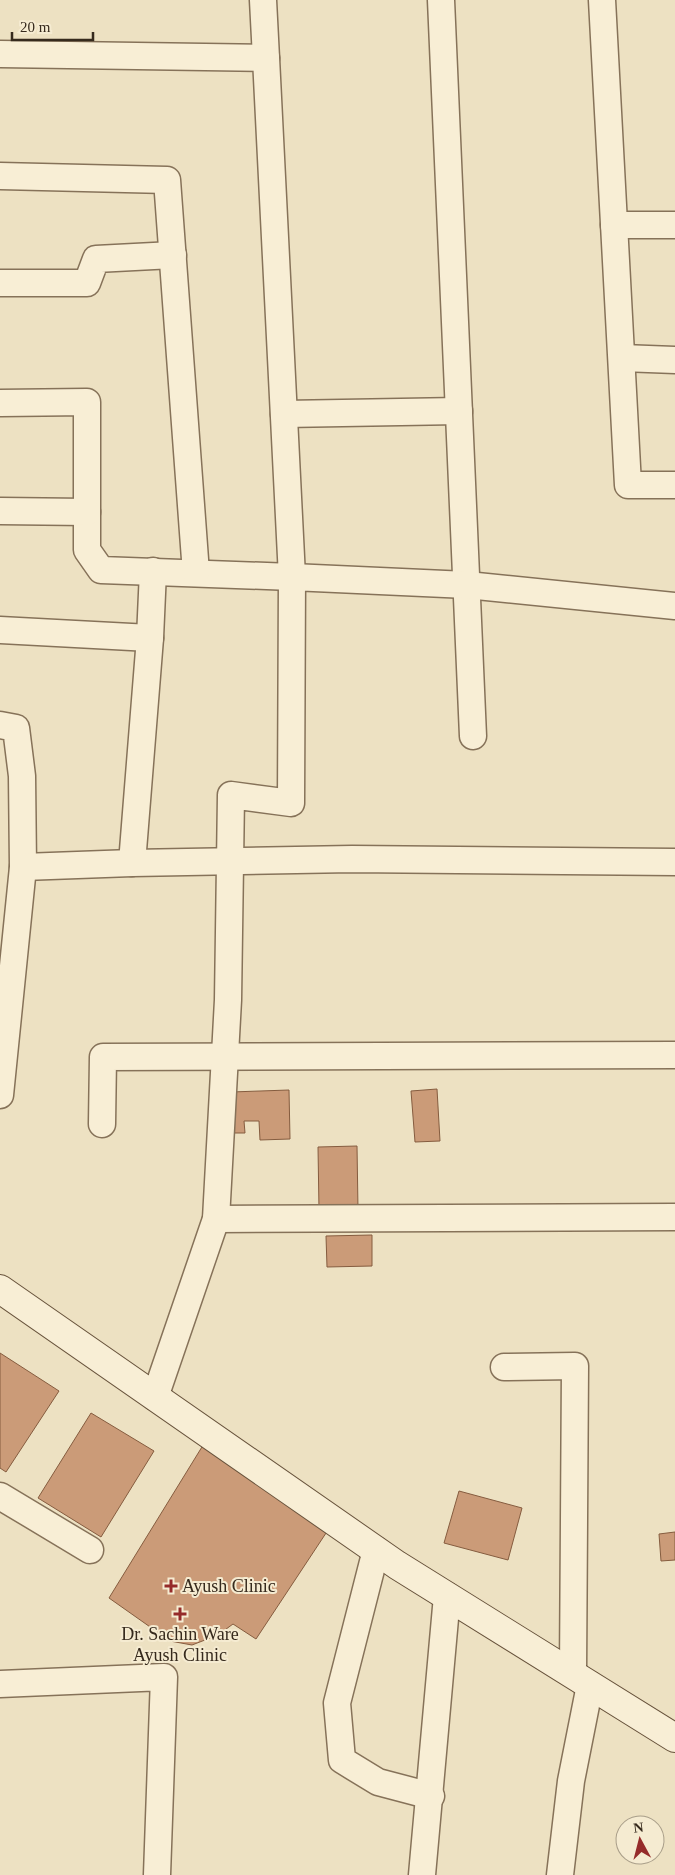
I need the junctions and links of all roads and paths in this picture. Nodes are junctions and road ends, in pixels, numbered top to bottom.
1 (263, 0) edge
2 (440, 0) edge
3 (602, 0) edge
4 (0, 54) edge
5 (266, 58) junction
6 (0, 176) edge
7 (675, 224) edge
8 (614, 225) junction
9 (173, 255) junction
10 (0, 283) edge
11 (622, 358) junction
12 (675, 360) edge
13 (0, 403) edge
14 (459, 411) junction
15 (284, 414) junction
16 (675, 485) edge
17 (0, 511) edge
18 (88, 512) junction
19 (152, 571) junction
20 (196, 573) junction
21 (292, 577) junction
22 (467, 585) junction
23 (675, 606) edge
24 (0, 630) edge
25 (150, 638) junction
26 (0, 725) edge
27 (473, 736) dead end
28 (230, 862) junction
29 (675, 862) edge
30 (132, 863) junction
31 (23, 867) junction
32 (675, 1055) edge
33 (225, 1057) junction
34 (0, 1095) edge
35 (102, 1124) dead end
36 (675, 1217) edge
37 (216, 1218) junction
38 (0, 1289) edge
39 (504, 1367) dead end
40 (155, 1397) junction
41 (0, 1496) edge
42 (90, 1550) dead end
43 (376, 1550) junction
44 (448, 1596) junction
45 (581, 1679) junction
46 (0, 1684) edge
47 (675, 1738) edge
48 (431, 1796) junction
49 (157, 1875) edge
50 (422, 1875) edge
51 (560, 1875) edge

1 - 5 street
2 - 14 street
3 - 8 street
4 - 5 street
5 - 15 street
6 - 9 street
7 - 8 street
8 - 11 street
9 - 10 street
9 - 20 street
11 - 12 street
11 - 16 street
13 - 18 street
14 - 15 street
14 - 22 street
15 - 21 street
17 - 18 street
18 - 19 street
19 - 20 street
19 - 25 street
20 - 21 street
21 - 22 street
21 - 28 street
22 - 23 street
22 - 27 street
24 - 25 street
25 - 30 street
26 - 31 street
28 - 29 street
28 - 30 street
28 - 33 street
30 - 31 street
31 - 34 street
32 - 33 street
33 - 35 street
33 - 37 street
36 - 37 street
37 - 40 street
38 - 40 main road
39 - 45 street
40 - 43 main road
41 - 42 street
43 - 44 main road
43 - 48 street
44 - 45 main road
44 - 48 street
45 - 47 main road
45 - 51 street
46 - 49 street
48 - 50 street

